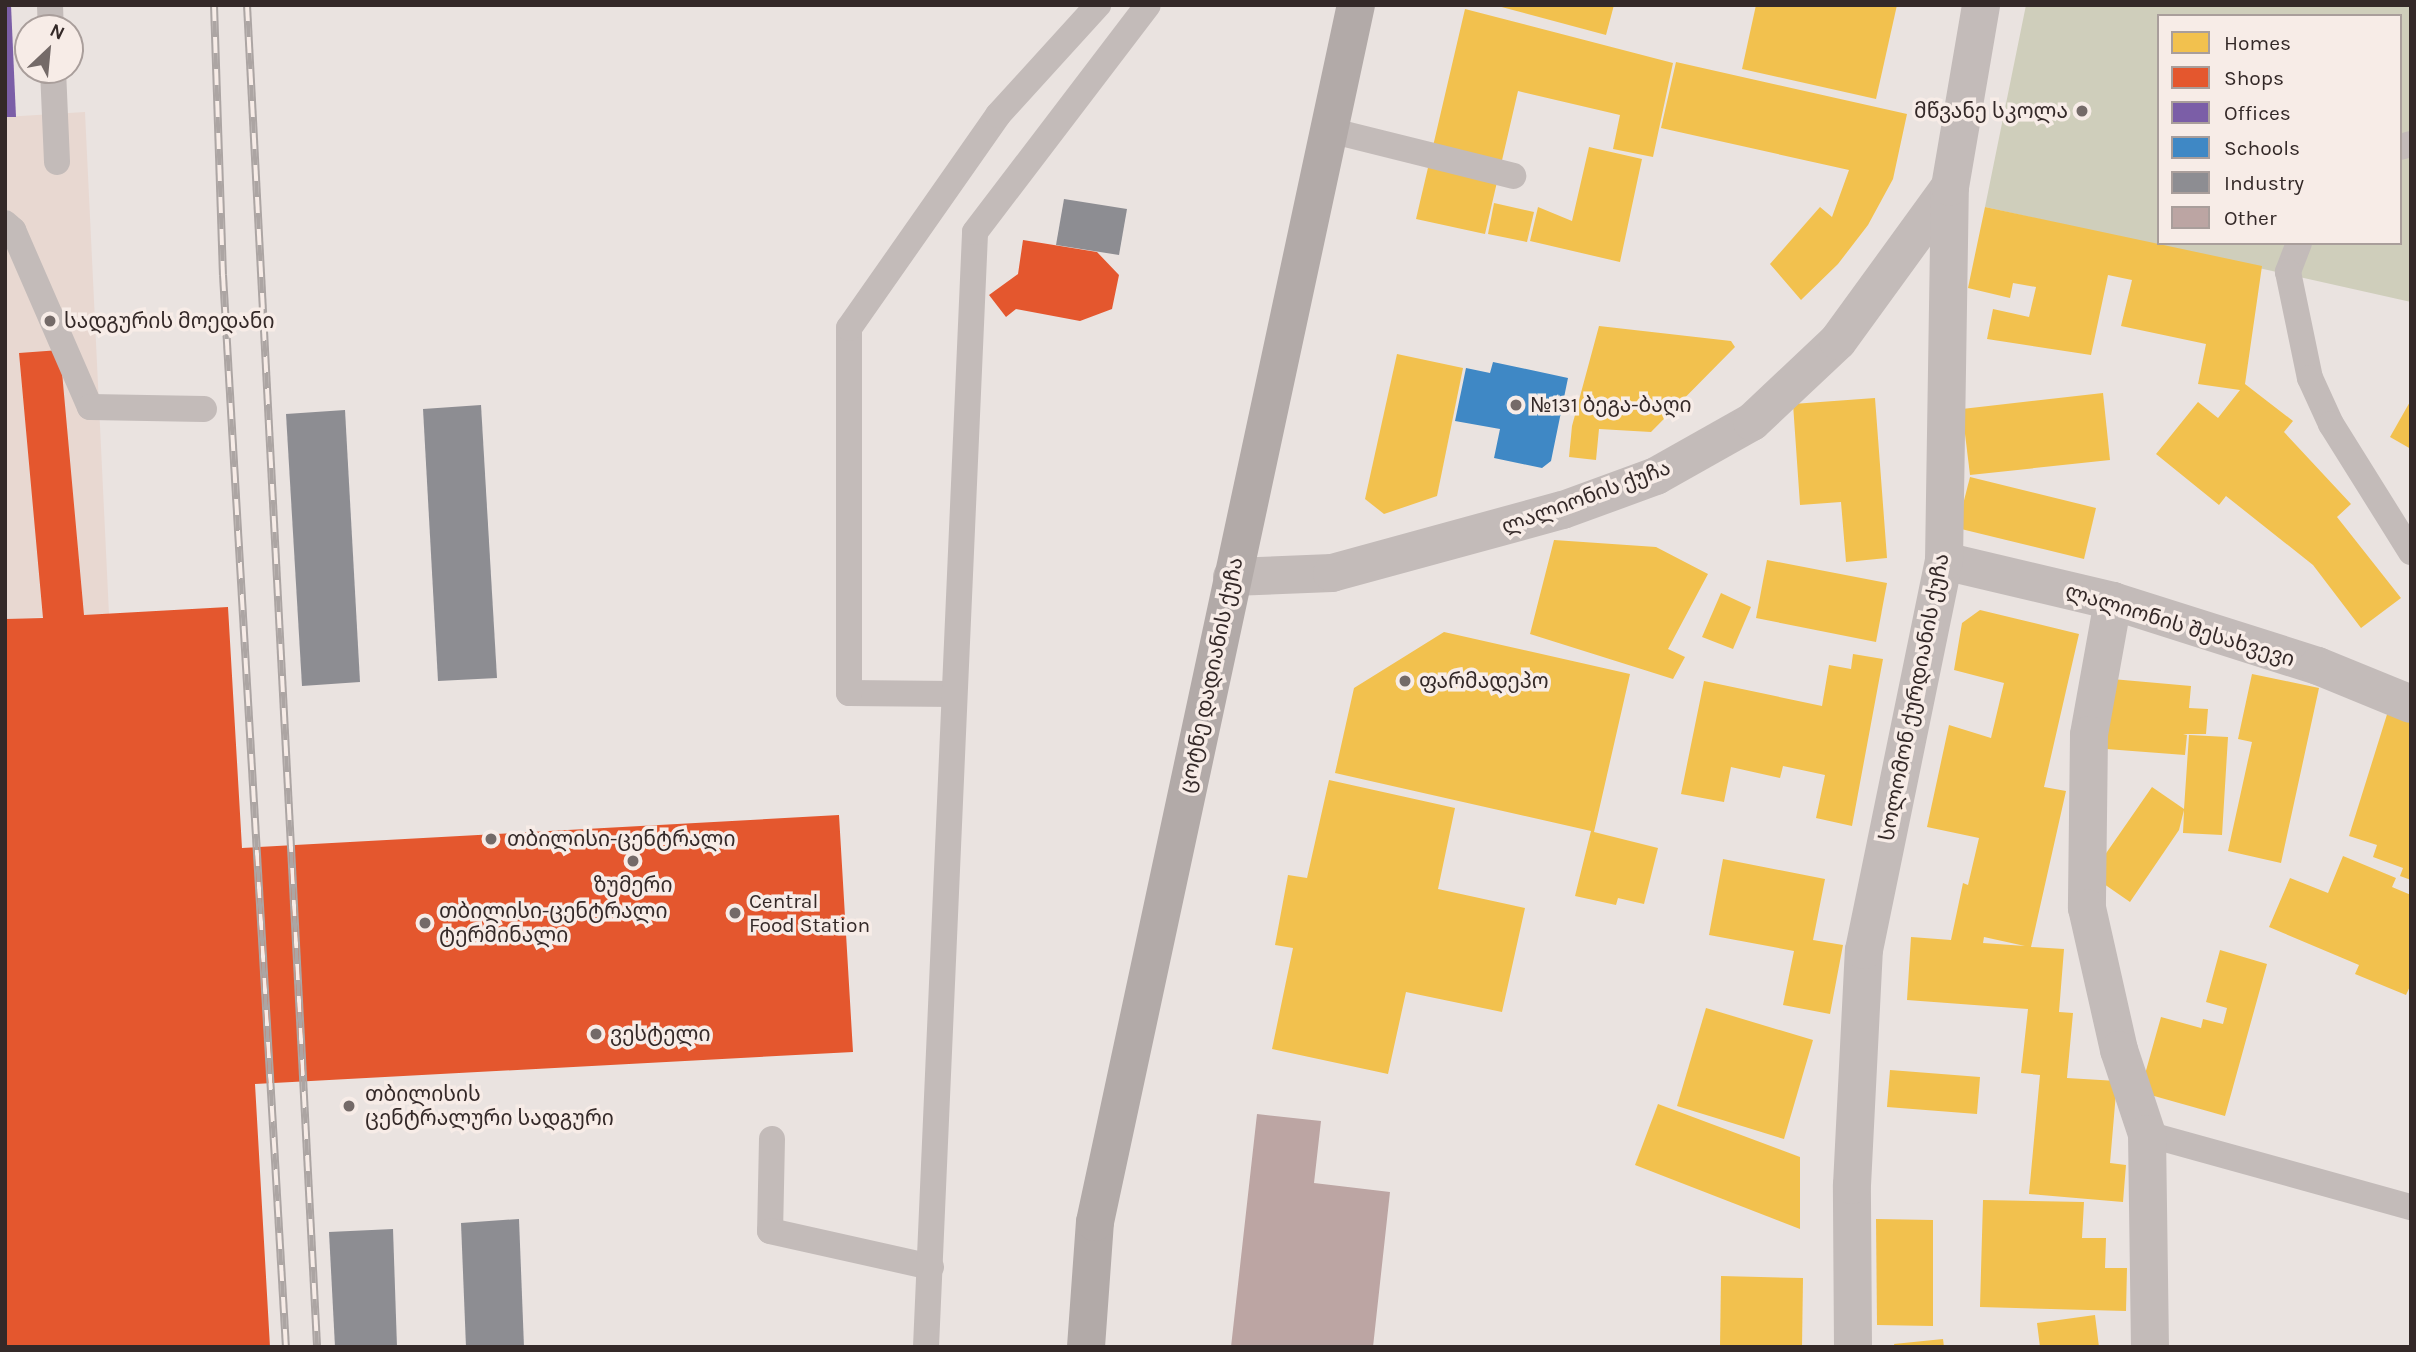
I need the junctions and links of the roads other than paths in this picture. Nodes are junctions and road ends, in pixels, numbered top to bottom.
1 (1098, 5) edge
2 (1148, 5) edge
3 (1356, 5) edge
4 (1981, 5) edge
5 (54, 84) edge
6 (1329, 130) junction
7 (57, 162) dead end
8 (1513, 176) dead end
9 (1950, 187) junction
10 (5, 223) edge
11 (2298, 245) edge
12 (204, 409) dead end
13 (2411, 552) edge
14 (1944, 561) junction
15 (1232, 576) junction
16 (2113, 601) junction
17 (953, 694) junction
18 (2411, 704) edge
19 (2147, 1133) junction
20 (772, 1139) dead end
21 (2411, 1207) edge
22 (931, 1267) junction
23 (926, 1347) edge
24 (1086, 1347) edge
25 (1853, 1347) edge
26 (2150, 1347) edge

1 - 17 lane
2 - 17 lane
3 - 6 main road, ცოტნე დადიანის ქუჩა
4 - 9 street, სოლომონ ქურდიანის ქუჩა
5 - 7 lane
6 - 8 lane
6 - 15 main road, ცოტნე დადიანის ქუჩა
9 - 14 street, სოლომონ ქურდიანის ქუჩა
9 - 15 street, ლალიონის ქუჩა
10 - 12 lane
11 - 13 lane
14 - 16 street, ლალიონის შესახვევი
14 - 25 street, სოლომონ ქურდიანის ქუჩა
15 - 24 main road, ცოტნე დადიანის ქუჩა
16 - 18 street, ლალიონის შესახვევი
16 - 19 street
17 - 22 lane
19 - 21 lane
19 - 26 street
20 - 22 lane
22 - 23 lane

